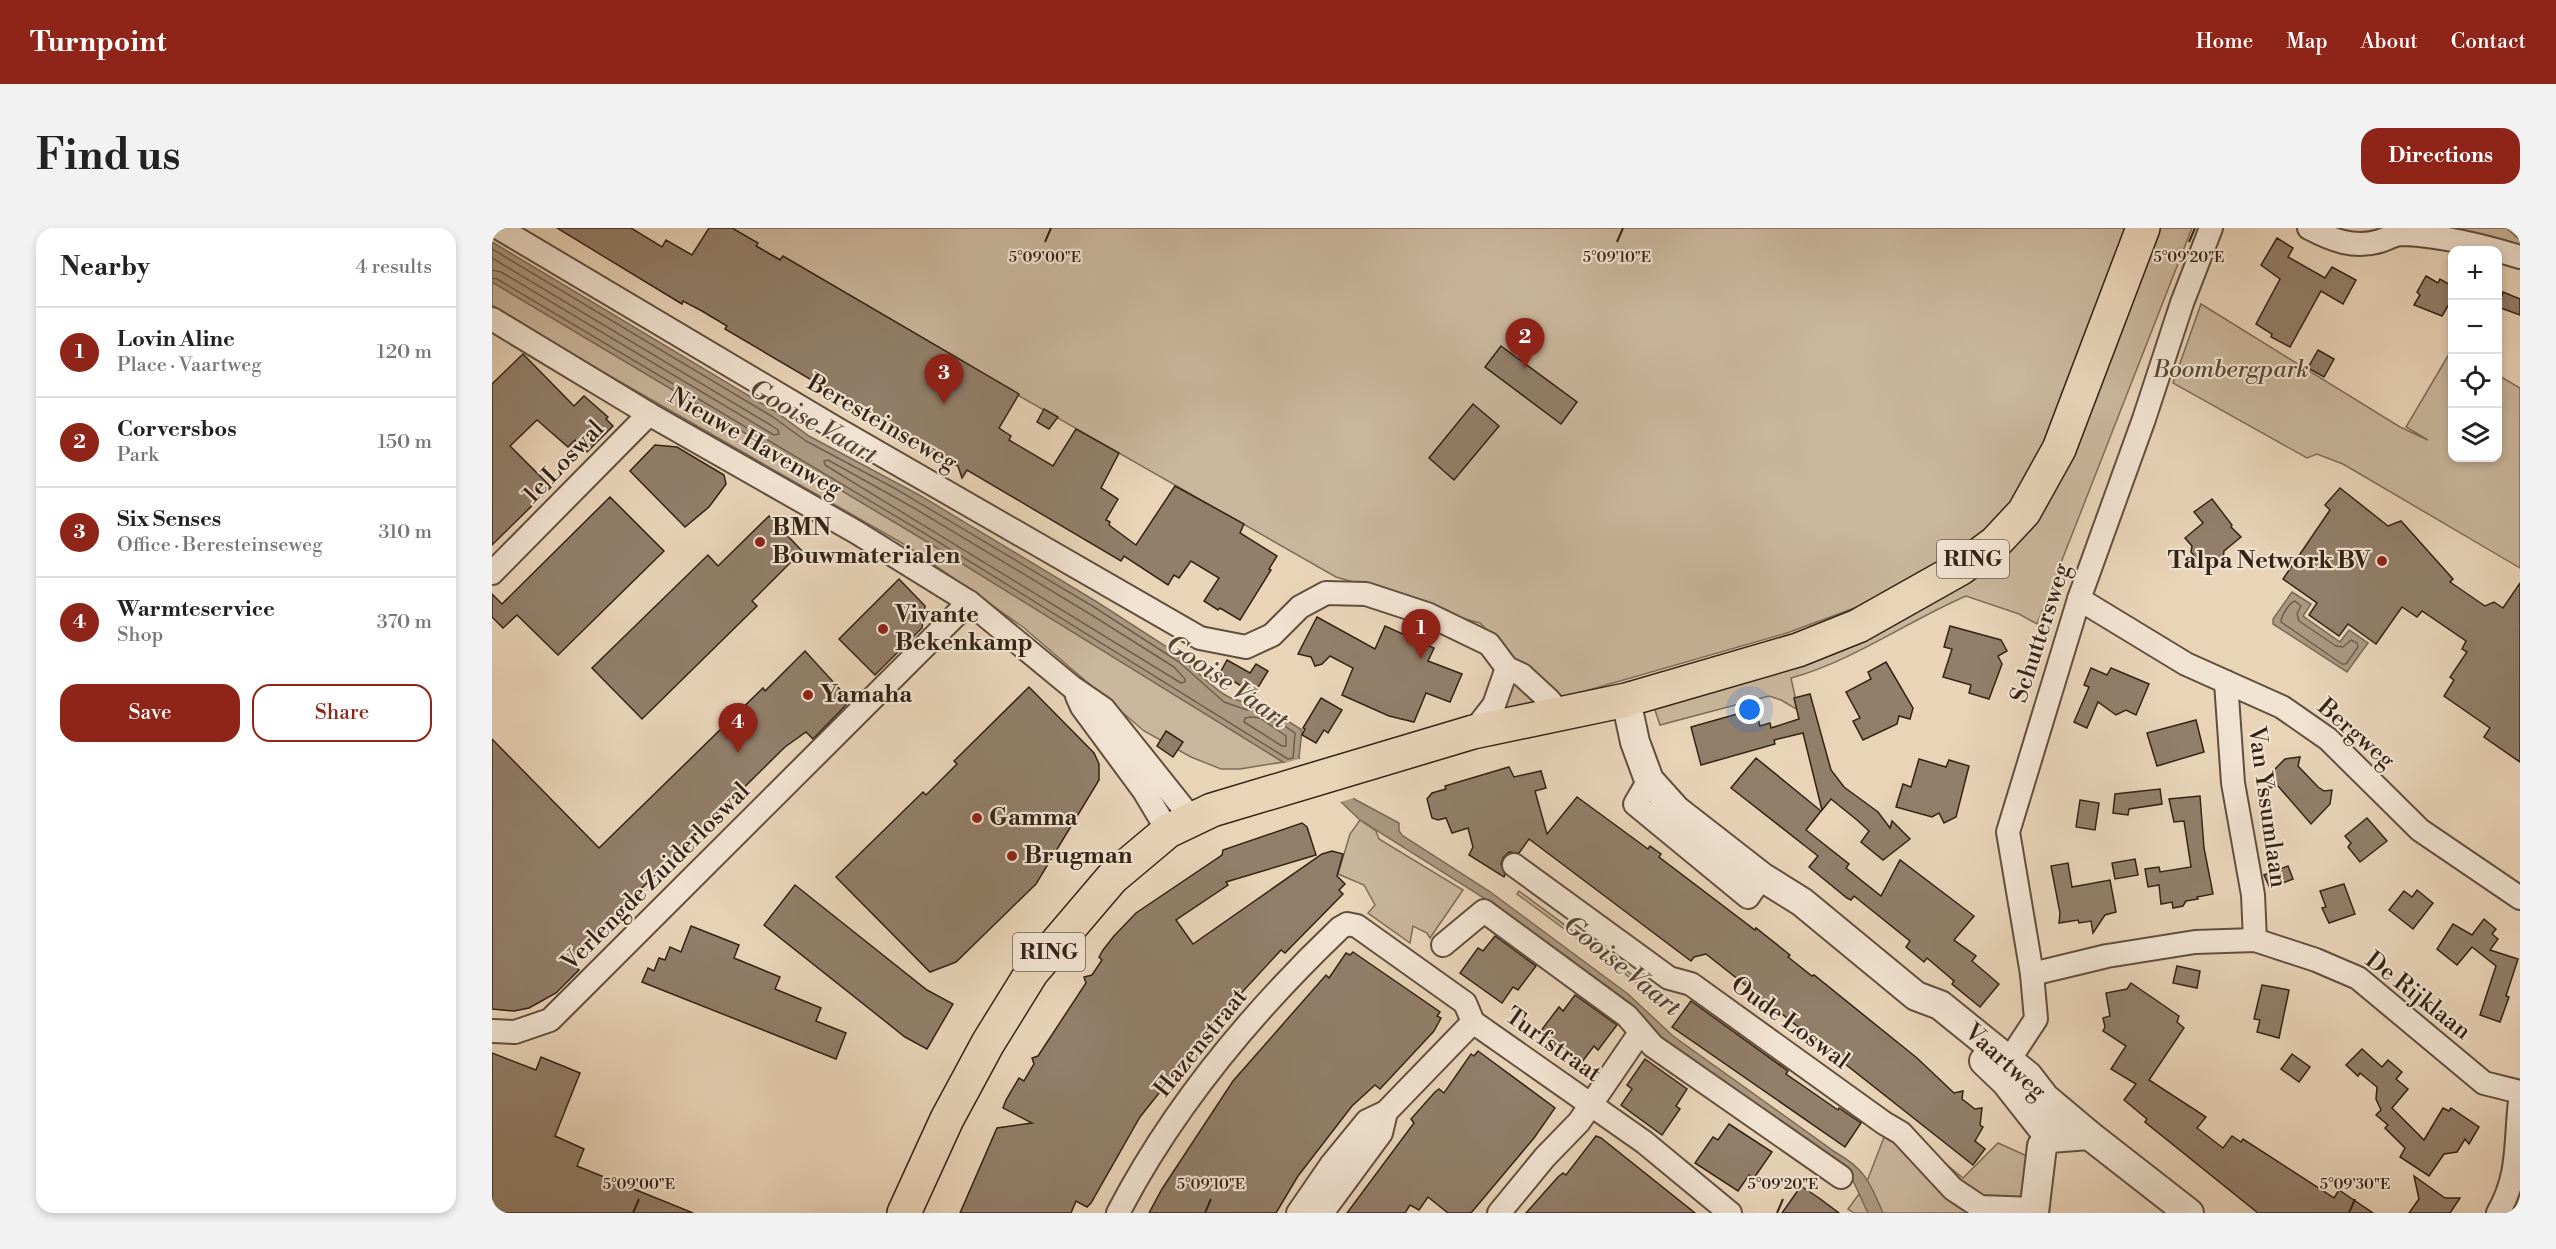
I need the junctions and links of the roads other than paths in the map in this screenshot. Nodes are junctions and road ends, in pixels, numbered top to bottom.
1 (499, 228) edge
2 (2143, 228) edge
3 (2211, 228) edge
4 (2309, 228) edge
5 (2402, 231) edge
6 (2520, 257) edge
7 (492, 319) edge
8 (648, 414) junction
9 (492, 573) edge
10 (2079, 599) junction
11 (969, 602) junction
12 (1507, 668) junction
13 (2226, 681) junction
14 (1072, 687) junction
15 (1626, 700) junction
16 (1561, 714) junction
17 (1473, 732) junction
18 (1180, 825) junction
19 (1514, 865) dead end
20 (2520, 898) edge
21 (1347, 924) joint
22 (2255, 940) junction
23 (1443, 945) dead end
24 (2032, 975) junction
25 (1916, 996) junction
26 (1473, 1022) junction
27 (492, 1031) edge
28 (1642, 1035) junction
29 (2009, 1060) junction
30 (2520, 1092) edge
31 (2520, 1101) edge
32 (1591, 1105) junction
33 (1386, 1113) junction
34 (2089, 1135) junction
35 (2050, 1138) junction
36 (1841, 1177) dead end
37 (2034, 1211) edge
38 (904, 1213) edge
39 (1118, 1213) edge
40 (1298, 1213) edge
41 (1322, 1213) edge
42 (1499, 1213) edge
43 (1730, 1213) edge
44 (2189, 1213) edge
45 (2498, 1213) edge

1 - 12 street, Beresteinseweg
2 - 15 main road, RING
3 - 10 street, Schuttersweg
4 - 5 street
5 - 6 street
7 - 8 street, Nieuwe Havenweg
8 - 9 street, 1e Loswal
8 - 11 street, Nieuwe Havenweg
10 - 13 street, Bergweg
10 - 24 street, Schuttersweg
11 - 14 street, Nieuwe Havenweg
11 - 27 street, Verlengde Zuiderloswal
12 - 16 street
12 - 17 street
13 - 20 street, Bergweg
13 - 22 street, Van Yssumlaan
14 - 18 street, Nieuwe Havenweg
14 - 18 street, Nieuwe Havenweg
15 - 16 main road, RING
15 - 25 street, Vaartweg
16 - 17 main road, RING
17 - 18 main road, RING
18 - 38 main road, RING
19 - 37 street, Oude Loswal
21 - 26 street, Turfstraat
21 - 39 street, Hazenstraat
22 - 24 street, De Rijklaan
22 - 30 street, De Rijklaan
23 - 28 street
24 - 29 street, Schuttersweg
25 - 29 street, Vaartweg
25 - 35 street, Vaartweg
26 - 32 street, Turfstraat
26 - 33 street
28 - 32 street
28 - 36 street
29 - 34 street, Vaartweg
31 - 45 street
32 - 42 street
32 - 43 street, Turfstraat
33 - 40 street
33 - 41 street
34 - 35 street
34 - 44 street, Vaartweg
35 - 37 street

